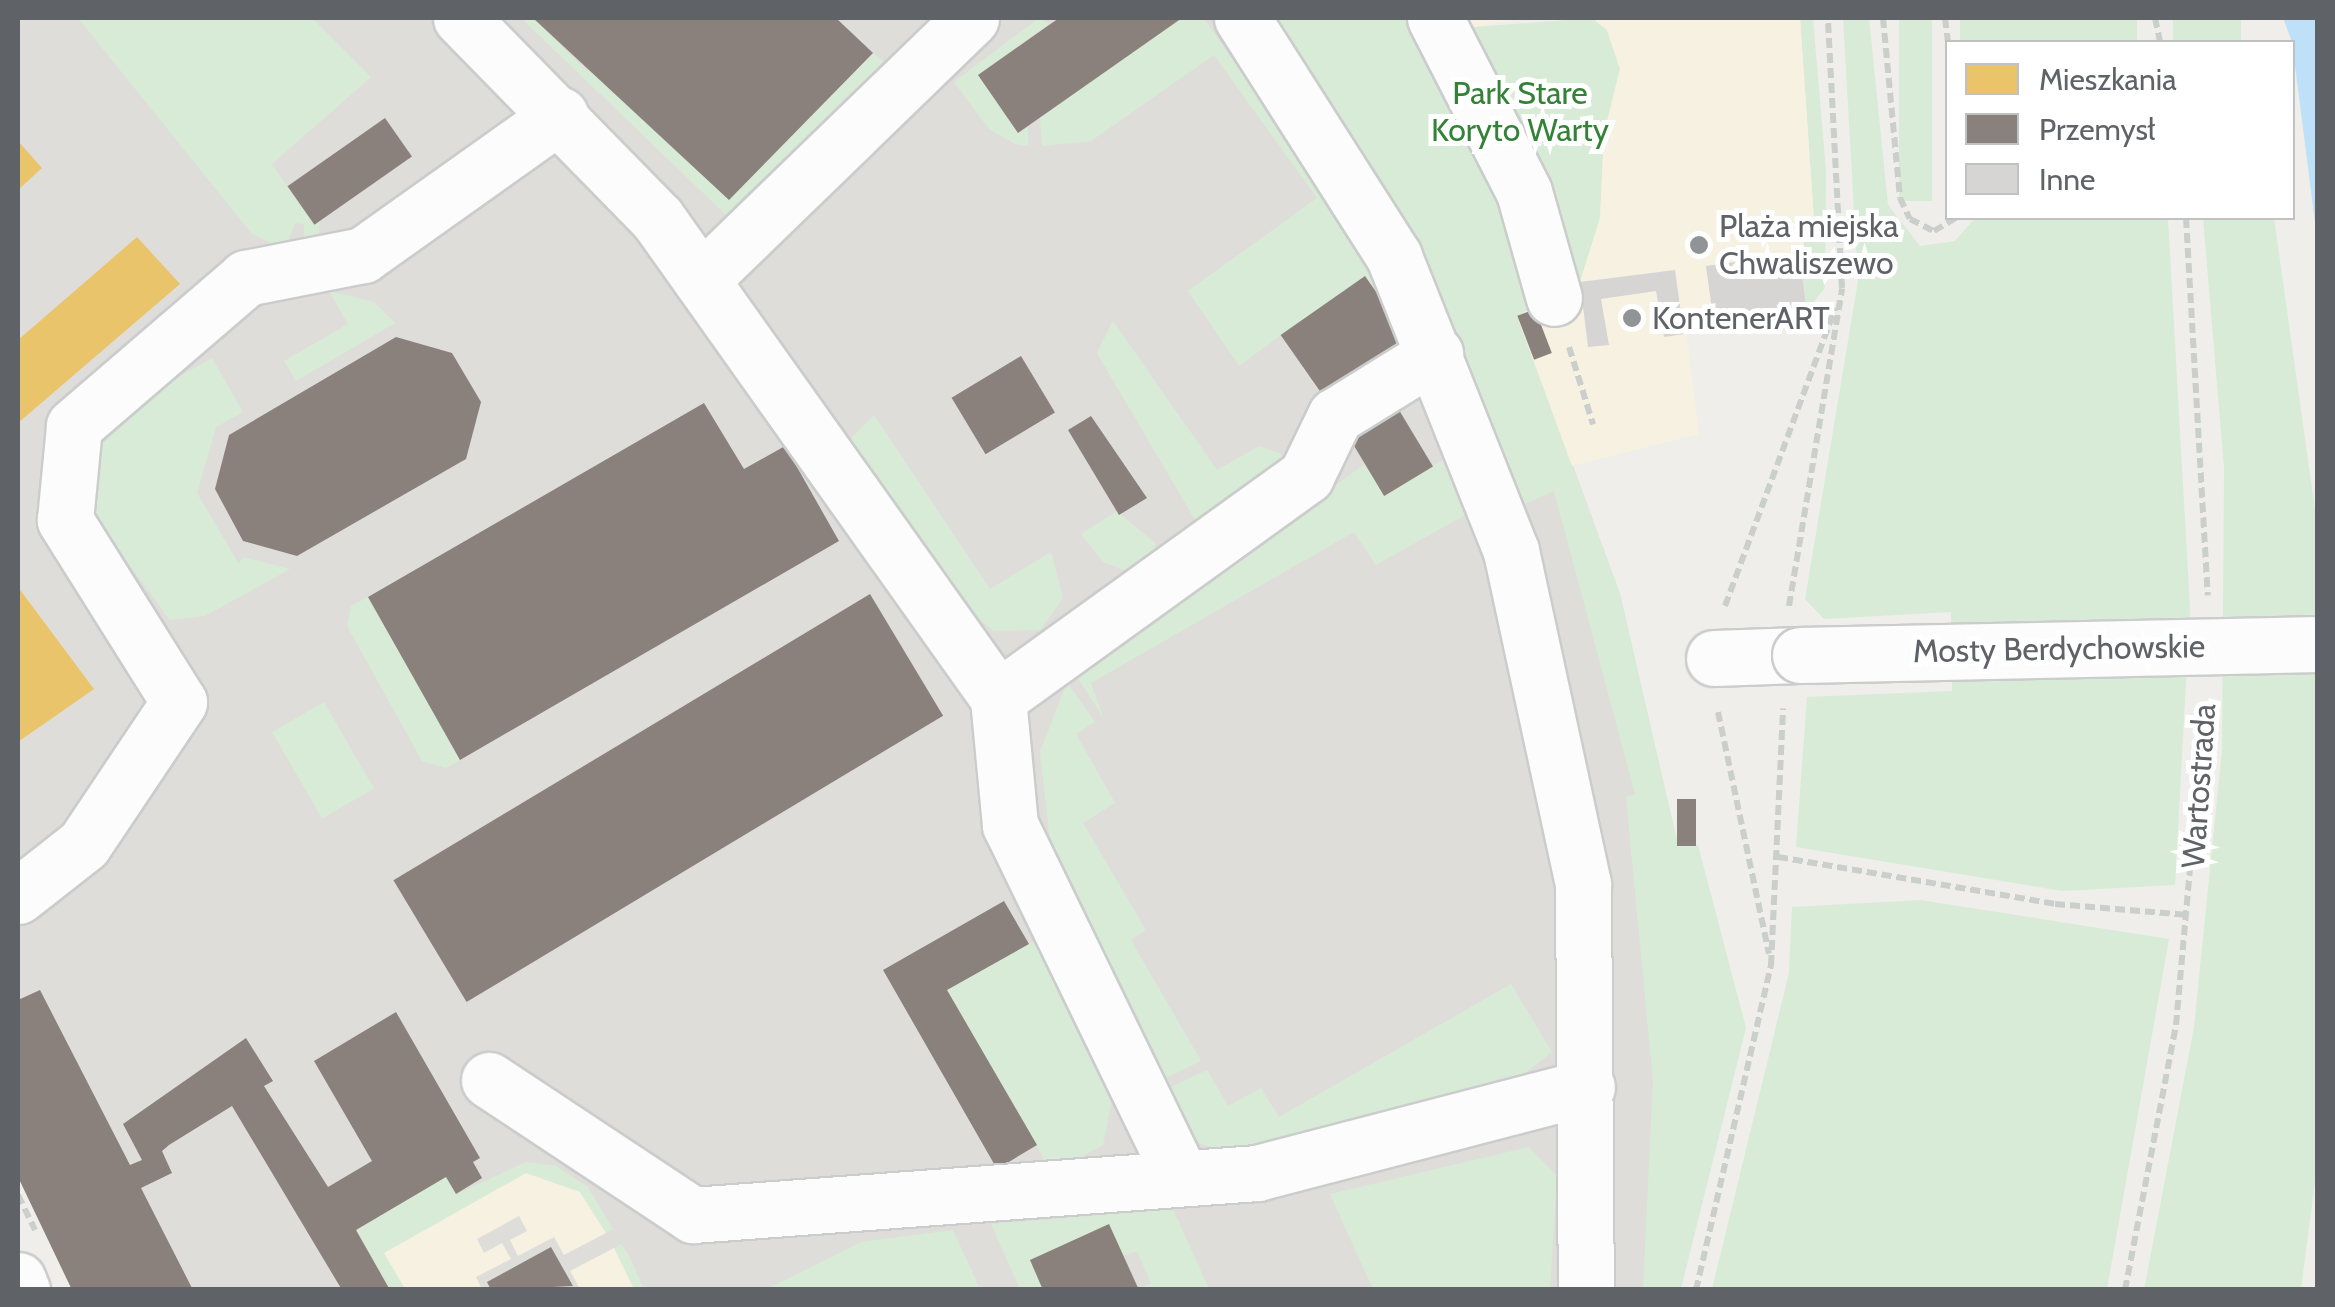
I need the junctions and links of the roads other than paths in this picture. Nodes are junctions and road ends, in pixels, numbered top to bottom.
1 (460, 18) edge
2 (971, 18) edge
3 (1242, 18) edge
4 (1435, 18) edge
5 (560, 115) junction
6 (701, 280) junction
7 (1554, 298) road end
8 (1436, 354) junction
9 (2318, 644) edge
10 (1714, 658) dead end
11 (998, 698) junction
12 (18, 896) edge
13 (489, 1080) dead end
14 (1587, 1087) junction
15 (1181, 1177) junction
16 (18, 1280) edge
17 (22, 1290) edge
18 (1586, 1290) edge

1 - 5 street
2 - 6 street
3 - 8 street
4 - 7 street
5 - 6 street
5 - 12 street
6 - 11 street
8 - 11 street
8 - 14 street
9 - 10 street, Mosty Berdychowskie, bridge
11 - 15 street
13 - 15 street
14 - 15 street
14 - 18 street
16 - 17 street

